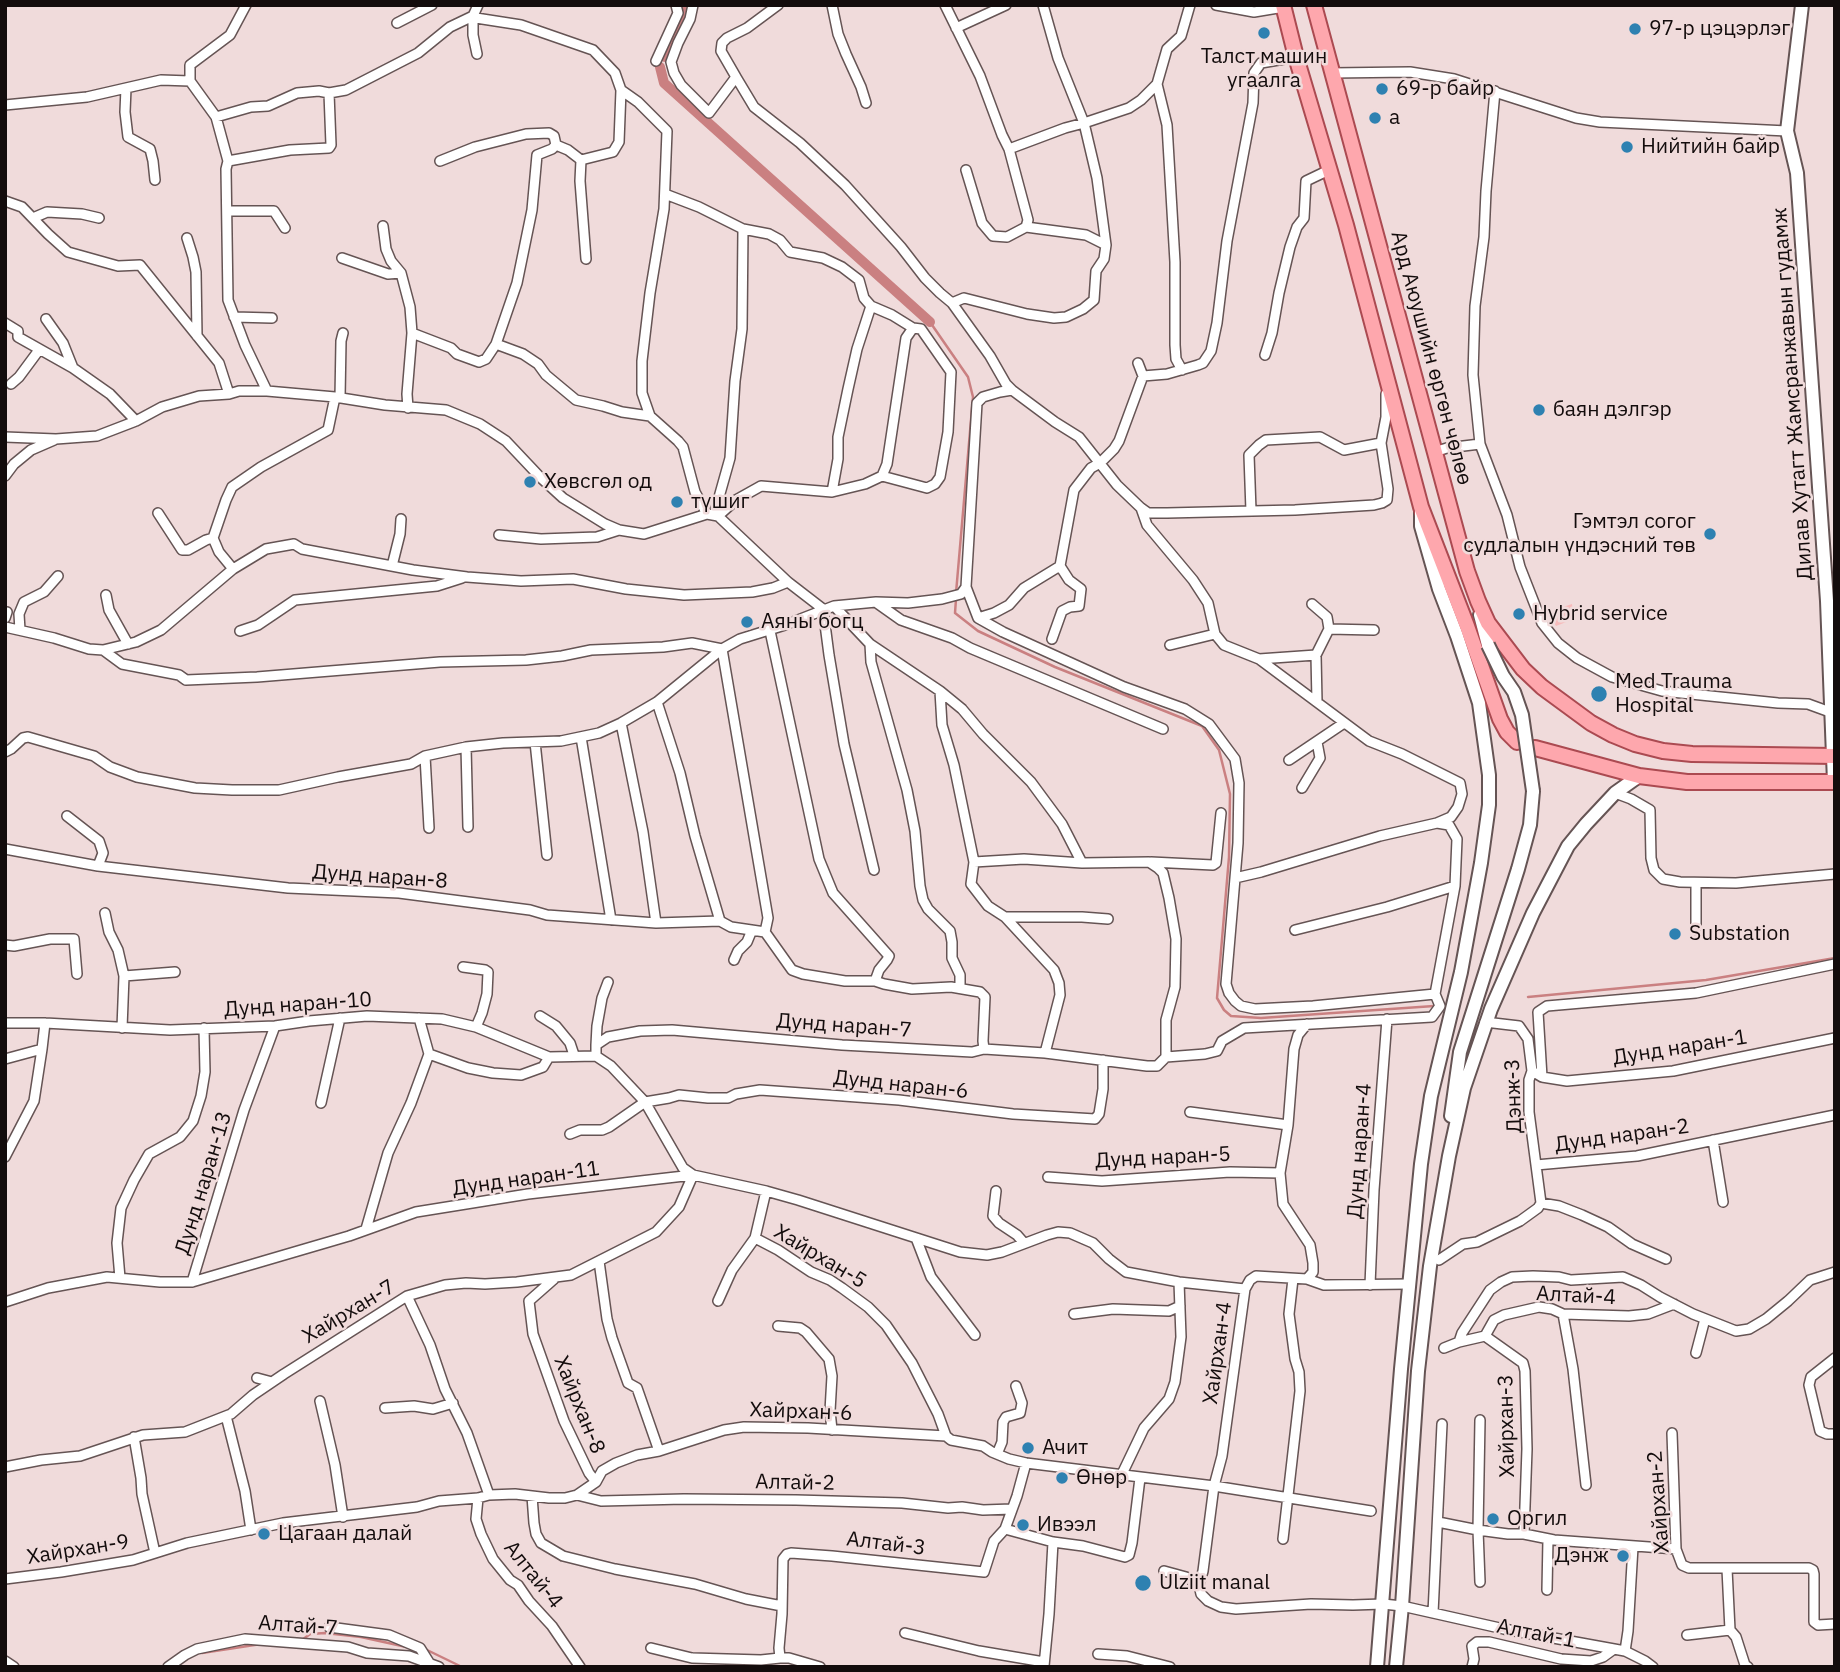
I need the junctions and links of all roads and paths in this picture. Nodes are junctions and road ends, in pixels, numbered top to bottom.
1 (246, 5) edge
2 (432, 5) edge
3 (478, 5) edge
4 (676, 5) edge
5 (693, 5) edge
6 (778, 5) edge
7 (832, 5) edge
8 (945, 5) edge
9 (1006, 5) edge
10 (1043, 5) edge
11 (1190, 5) edge
12 (1216, 5) edge
13 (1314, 5) edge
14 (1802, 5) edge
15 (1284, 6) edge
16 (473, 16) junction
17 (397, 23) dead end
18 (956, 28) junction
19 (477, 54) dead end
20 (1296, 57) junction
21 (656, 61) dead end
22 (1332, 73) junction
23 (736, 77) junction
24 (190, 81) junction
25 (1157, 84) junction
26 (125, 88) junction
27 (621, 90) junction
28 (1495, 91) junction
29 (330, 93) junction
30 (866, 103) dead end
31 (5, 105) edge
32 (216, 117) junction
33 (1084, 123) junction
34 (1787, 131) junction
35 (556, 145) junction
36 (1009, 149) junction
37 (228, 160) junction
38 (581, 160) junction
39 (440, 162) dead end
40 (966, 170) dead end
41 (1329, 170) junction
42 (155, 180) dead end
43 (665, 194) junction
44 (5, 201) edge
45 (228, 211) junction
46 (1371, 217) junction
47 (33, 218) junction
48 (99, 218) dead end
49 (1346, 225) junction
50 (383, 226) dead end
51 (1026, 227) junction
52 (285, 228) dead end
53 (743, 229) junction
54 (187, 238) dead end
55 (1106, 245) junction
56 (1380, 251) junction
57 (342, 258) dead end
58 (586, 258) dead end
59 (1354, 260) junction
60 (401, 273) junction
61 (952, 303) junction
62 (871, 306) junction
63 (234, 317) junction
64 (46, 318) dead end
65 (272, 318) dead end
66 (5, 323) edge
67 (913, 328) junction
68 (343, 333) dead end
69 (412, 333) junction
70 (197, 336) junction
71 (496, 344) junction
72 (39, 350) junction
73 (1265, 355) dead end
74 (1138, 363) dead end
75 (73, 368) junction
76 (1182, 370) junction
77 (1143, 376) junction
78 (1386, 378) junction
79 (11, 384) dead end
80 (1012, 390) junction
81 (267, 391) junction
82 (229, 394) junction
83 (337, 398) junction
84 (408, 408) junction
85 (650, 416) junction
86 (136, 421) junction
87 (5, 437) edge
88 (56, 439) junction
89 (1381, 443) junction
90 (1480, 444) junction
91 (1434, 452) junction
92 (1100, 463) junction
93 (5, 476) edge
94 (882, 476) junction
95 (832, 492) junction
96 (1421, 507) junction
97 (1141, 508) junction
98 (1251, 511) junction
99 (158, 513) dead end
100 (713, 515) junction
101 (401, 519) dead end
102 (619, 530) junction
103 (499, 535) dead end
104 (213, 538) junction
105 (392, 566) junction
106 (1060, 566) junction
107 (233, 569) junction
108 (1467, 571) junction
109 (58, 576) dead end
110 (467, 577) junction
111 (788, 582) junction
112 (963, 591) junction
113 (106, 596) dead end
114 (876, 602) junction
115 (1312, 604) dead end
116 (834, 606) junction
117 (823, 609) junction
118 (978, 618) junction
119 (5, 627) edge
120 (1329, 629) junction
121 (20, 630) junction
122 (1374, 630) dead end
123 (240, 631) dead end
124 (770, 631) junction
125 (1215, 634) junction
126 (1052, 639) dead end
127 (128, 644) junction
128 (870, 644) junction
129 (1170, 645) dead end
130 (722, 649) junction
131 (103, 650) junction
132 (1316, 655) junction
133 (1259, 659) junction
134 (940, 691) junction
135 (657, 702) junction
136 (1317, 702) junction
137 (1830, 712) junction
138 (621, 723) junction
139 (1344, 723) junction
140 (1163, 729) dead end
141 (581, 737) junction
142 (535, 741) junction
143 (1317, 742) junction
144 (1517, 742) dead end
145 (466, 747) junction
146 (1535, 748) dead end
147 (5, 752) edge
148 (425, 756) junction
149 (1834, 756) edge
150 (1289, 760) dead end
151 (1639, 776) junction
152 (1834, 782) edge
153 (1302, 788) dead end
154 (1615, 793) junction
155 (1221, 813) dead end
156 (67, 816) dead end
157 (1437, 823) junction
158 (468, 827) dead end
159 (429, 828) dead end
160 (5, 849) edge
161 (547, 855) dead end
162 (974, 862) junction
163 (1149, 862) junction
164 (1082, 863) junction
165 (98, 866) junction
166 (874, 870) dead end
167 (1835, 874) edge
168 (1235, 878) junction
169 (1696, 883) junction
170 (1455, 887) junction
171 (105, 913) dead end
172 (1005, 917) junction
173 (1108, 919) dead end
174 (611, 920) junction
175 (720, 921) junction
176 (656, 923) junction
177 (752, 930) junction
178 (1295, 930) dead end
179 (1696, 930) dead end
180 (765, 932) junction
181 (5, 945) edge
182 (734, 960) dead end
183 (1835, 964) edge
184 (463, 967) dead end
185 (176, 972) dead end
186 (78, 974) dead end
187 (124, 976) junction
188 (875, 981) junction
189 (608, 982) dead end
190 (960, 988) junction
191 (1435, 994) junction
192 (540, 1016) dead end
193 (340, 1018) junction
194 (419, 1018) junction
195 (1387, 1018) junction
196 (1485, 1022) junction
197 (5, 1023) edge
198 (46, 1023) junction
199 (1307, 1024) junction
200 (275, 1026) junction
201 (476, 1027) junction
202 (122, 1028) junction
203 (204, 1028) junction
204 (1835, 1038) edge
205 (596, 1045) junction
206 (43, 1049) junction
207 (984, 1049) junction
208 (1045, 1053) junction
209 (429, 1054) junction
210 (574, 1055) junction
211 (596, 1056) junction
212 (549, 1057) junction
213 (1166, 1057) junction
214 (5, 1059) edge
215 (1102, 1060) junction
216 (1532, 1071) junction
217 (1542, 1077) junction
218 (645, 1102) junction
219 (321, 1103) dead end
220 (1190, 1112) dead end
221 (1835, 1115) edge
222 (1287, 1125) junction
223 (570, 1134) dead end
224 (1713, 1140) junction
225 (5, 1157) edge
226 (1536, 1165) junction
227 (1280, 1173) junction
228 (693, 1175) junction
229 (1048, 1177) dead end
230 (766, 1191) junction
231 (996, 1191) dead end
232 (1723, 1202) dead end
233 (1541, 1203) junction
234 (366, 1229) junction
235 (755, 1238) junction
236 (916, 1238) junction
237 (1024, 1243) junction
238 (1666, 1259) dead end
239 (599, 1261) junction
240 (1434, 1263) junction
241 (1835, 1272) edge
242 (120, 1278) junction
243 (556, 1278) junction
244 (1293, 1279) junction
245 (1307, 1279) junction
246 (192, 1282) junction
247 (1179, 1282) junction
248 (1410, 1284) junction
249 (1370, 1285) junction
250 (1245, 1289) junction
251 (407, 1296) junction
252 (718, 1301) dead end
253 (5, 1302) edge
254 (1674, 1304) junction
255 (1180, 1306) junction
256 (1074, 1314) dead end
257 (1563, 1314) junction
258 (1705, 1319) junction
259 (778, 1326) dead end
260 (975, 1335) dead end
261 (1485, 1336) junction
262 (1460, 1342) junction
263 (1444, 1349) dead end
264 (1696, 1353) dead end
265 (1835, 1358) edge
266 (257, 1378) dead end
267 (272, 1382) junction
268 (1016, 1386) dead end
269 (320, 1401) dead end
270 (453, 1403) junction
271 (386, 1408) dead end
272 (226, 1416) junction
273 (1480, 1420) dead end
274 (1442, 1424) dead end
275 (832, 1430) junction
276 (1672, 1433) dead end
277 (1835, 1434) edge
278 (946, 1436) junction
279 (134, 1437) junction
280 (659, 1451) junction
281 (997, 1454) junction
282 (1026, 1463) junction
283 (5, 1467) edge
284 (1122, 1475) junction
285 (1140, 1478) junction
286 (596, 1482) junction
287 (1586, 1485) dead end
288 (1214, 1486) junction
289 (489, 1494) junction
290 (577, 1494) junction
291 (532, 1496) junction
292 (478, 1498) junction
293 (1289, 1499) junction
294 (1012, 1509) junction
295 (1371, 1511) dead end
296 (343, 1517) junction
297 (1438, 1522) junction
298 (1005, 1529) junction
299 (251, 1530) junction
300 (1478, 1530) junction
301 (1524, 1534) junction
302 (1283, 1539) dead end
303 (1548, 1539) junction
304 (1053, 1542) junction
305 (1633, 1547) junction
306 (1676, 1549) junction
307 (155, 1553) junction
308 (1727, 1569) junction
309 (1164, 1571) dead end
310 (6, 1575) edge
311 (1480, 1582) dead end
312 (1199, 1585) junction
313 (1547, 1590) dead end
314 (1383, 1604) junction
315 (782, 1606) junction
316 (1402, 1606) junction
317 (1433, 1613) junction
318 (1835, 1624) edge
319 (329, 1627) dead end
320 (1730, 1630) junction
321 (905, 1633) dead end
322 (1687, 1635) dead end
323 (651, 1648) dead end
324 (1614, 1649) junction
325 (1625, 1651) junction
326 (1098, 1654) dead end
327 (780, 1658) junction
328 (5, 1661) edge
329 (1044, 1664) edge
330 (435, 1665) edge
331 (14, 1667) edge
332 (168, 1667) edge
333 (580, 1667) edge
334 (820, 1667) edge
335 (1170, 1667) edge
336 (1377, 1667) edge
337 (1396, 1667) edge
338 (1472, 1667) edge
339 (1653, 1667) edge
340 (1748, 1667) edge

1 - 24 street
2 - 17 street
3 - 16 street
4 - 21 street
5 - 23 street
6 - 23 street
7 - 30 street
8 - 18 street
9 - 18 street
10 - 33 street
11 - 25 street
12 - 15 street
13 - 22 main road, Ард Аюушийн өргөн чөлөө
14 - 34 main road, Дилав Хутагт Жамсранжавын гудамж
15 - 20 main road
16 - 19 street
16 - 27 street
16 - 29 street
18 - 36 street
20 - 41 main road
20 - 76 street
22 - 28 street
22 - 46 main road, Ард Аюушийн өргөн чөлөө
23 - 61 street
24 - 26 street
24 - 32 street
25 - 33 street
25 - 76 street
26 - 31 street
26 - 42 street
27 - 38 street
27 - 43 street
28 - 34 street
28 - 90 street
29 - 32 street
29 - 37 street
32 - 37 street
33 - 36 street
33 - 55 street
34 - 137 main road, Дилав Хутагт Жамсранжавын гудамж
35 - 38 street
35 - 39 street
35 - 71 street
36 - 51 street
37 - 45 street
38 - 58 street
40 - 51 street
41 - 49 main road
41 - 73 street
43 - 53 street
43 - 85 street
44 - 47 street
45 - 52 street
45 - 63 street
46 - 49 main road
46 - 56 main road, Ард Аюушийн өргөн чөлөө
47 - 48 street
47 - 70 street
49 - 59 main road
50 - 60 street
51 - 55 street
53 - 62 street
53 - 100 street
54 - 70 street
55 - 61 street
56 - 59 main road
56 - 91 main road, Ард Аюушийн өргөн чөлөө
57 - 60 street
59 - 78 main road
60 - 69 street
61 - 80 street
62 - 67 street
62 - 95 street
63 - 65 street
63 - 81 street
64 - 75 street
66 - 72 street
67 - 94 street
67 - 94 street
68 - 83 street
69 - 71 street
69 - 84 street
70 - 82 street
71 - 85 street
72 - 75 street
72 - 79 street
74 - 77 street
75 - 86 street
76 - 77 street
77 - 92 street
78 - 89 street
78 - 96 main road
80 - 92 street
80 - 112 street
81 - 82 street
81 - 83 street
82 - 86 street
83 - 84 street
83 - 104 street
84 - 102 street
85 - 100 street
86 - 88 street
87 - 88 street
88 - 93 street
89 - 98 street
89 - 98 street
90 - 91 street
90 - 137 street
91 - 108 main road, Ард Аюушийн өргөн чөлөө
92 - 97 street
92 - 106 street
94 - 95 street
95 - 100 street
96 - 144 main road
96 - 248 main road
97 - 98 street
97 - 125 street
99 - 104 street
100 - 102 street
100 - 111 street
101 - 105 street
102 - 103 street
104 - 107 street
105 - 107 street
105 - 110 street
106 - 118 street
106 - 126 street
107 - 127 street
108 - 149 main road, Ард Аюушийн өргөн чөлөө
108 - 240 main road, bridge
109 - 121 street
110 - 111 street
110 - 123 street
111 - 117 street
112 - 114 street
112 - 118 street
113 - 127 street
114 - 116 street
114 - 140 street
115 - 120 street
116 - 117 street
116 - 128 street
117 - 124 street
117 - 166 street
118 - 168 street
119 - 121 street
120 - 122 street
120 - 132 street
121 - 131 street
124 - 130 street
124 - 188 street
125 - 129 street
125 - 133 street
127 - 131 street
128 - 134 street
128 - 190 street
130 - 131 street
130 - 135 street
130 - 180 street
132 - 133 street
132 - 136 street
133 - 136 street
134 - 162 street
134 - 164 street
135 - 138 street
135 - 175 street
136 - 139 street
137 - 149 main road, Дилав Хутагт Жамсранжавын гудамж
138 - 141 street
138 - 176 street
139 - 143 street
139 - 157 street
141 - 142 street
141 - 174 street
142 - 145 street
142 - 161 street
143 - 150 street
143 - 153 street
145 - 148 street
145 - 158 street
146 - 151 main road
147 - 148 street
148 - 159 street
149 - 152 main road, Дилав Хутагт Жамсранжавын гудамж
151 - 152 main road
151 - 154 main road
154 - 169 street
154 - 196 main road
155 - 163 street
156 - 165 street
157 - 168 street
157 - 170 street
160 - 165 street, Дунд наран-8
162 - 164 street
162 - 172 street
163 - 164 street
163 - 213 street
165 - 174 street, Дунд наран-8
167 - 169 street
168 - 191 street
169 - 179 street
170 - 178 street
170 - 191 street
171 - 187 street
172 - 173 street
172 - 208 street
174 - 176 street, Дунд наран-8
175 - 176 street, Дунд наран-8
175 - 177 street, Дунд наран-8
177 - 180 street, Дунд наран-8
177 - 182 street
180 - 188 street
181 - 186 street
183 - 217 street
184 - 201 street
185 - 187 street
187 - 202 street
188 - 190 street
189 - 205 street
190 - 207 street
191 - 195 street
192 - 210 street
193 - 194 street, Дунд наран-10
193 - 200 street, Дунд наран-10
193 - 219 street
194 - 201 street, Дунд наран-10
194 - 209 street
195 - 199 street
195 - 249 street, Дунд наран-4
196 - 216 street, Дэнж-3
196 - 240 main road
197 - 198 street, Дунд наран-10
198 - 202 street, Дунд наран-10
198 - 206 street
199 - 213 street
199 - 222 street
200 - 203 street, Дунд наран-10
200 - 246 street, Дунд наран-13
201 - 212 street, Дунд наран-10
202 - 203 street, Дунд наран-10
203 - 242 street, Дунд наран-13
204 - 217 street, Дунд наран-1
205 - 207 street, Дунд наран-7
205 - 211 street
206 - 214 street
206 - 225 street
207 - 208 street, Дунд наран-7
208 - 215 street, Дунд наран-7
209 - 212 street
209 - 234 street
210 - 211 street
210 - 212 street
211 - 218 street
213 - 215 street
215 - 218 street, Дунд наран-6
216 - 217 street, Дунд наран-1
216 - 226 street, Дэнж-3
218 - 223 street, Дунд наран-11
218 - 228 street
220 - 222 street, Дунд наран-5
221 - 224 street, Дунд наран-2
222 - 227 street
224 - 226 street, Дунд наран-2
224 - 232 street, Дунд наран-2
226 - 233 street, Дэнж-3
227 - 229 street, Дунд наран-5
227 - 245 street
228 - 230 street
228 - 234 street, Дунд наран-11
228 - 239 street, Хайрхан-7
230 - 235 street
230 - 236 street, Хайрхан-5
231 - 237 street
233 - 238 street
233 - 240 street
234 - 246 street, Дунд наран-11
235 - 252 street
235 - 278 street, Хайрхан-5
236 - 237 street, Хайрхан-5
236 - 260 street
237 - 247 street, Хайрхан-5
239 - 243 street, Хайрхан-7
239 - 280 street
240 - 316 main road
241 - 258 street
242 - 246 street, Дунд наран-13
242 - 253 street, Дунд наран-13
243 - 251 street, Хайрхан-7
243 - 286 street, Хайрхан-8
244 - 245 street
244 - 250 street, Хайрхан-4
244 - 293 street
245 - 249 street
247 - 250 street, Хайрхан-5
247 - 255 street
248 - 249 street
248 - 314 main road
250 - 288 street, Хайрхан-4
251 - 267 street, Хайрхан-7
251 - 270 street
254 - 257 street, Алтай-4
254 - 258 street
254 - 262 street
255 - 256 street
255 - 284 street
257 - 261 street, Алтай-4
257 - 287 street
258 - 264 street
259 - 275 street
261 - 262 street
261 - 301 street, Хайрхан-3
262 - 263 street
265 - 277 street
266 - 267 street
267 - 272 street, Хайрхан-7
268 - 281 street
269 - 296 street
270 - 271 street
270 - 289 street
272 - 279 street, Хайрхан-7
272 - 299 street
273 - 300 street, Хайрхан-3
274 - 297 street
275 - 278 street, Хайрхан-6
275 - 280 street, Хайрхан-6
276 - 306 street, Хайрхан-2
278 - 281 street
279 - 283 street
279 - 307 street, Хайрхан-9
280 - 286 street, Хайрхан-8
281 - 282 street
282 - 284 street
282 - 294 street
284 - 285 street
285 - 288 street
285 - 304 street
286 - 290 street
288 - 293 street
288 - 312 street, Хайрхан-4
289 - 291 street
289 - 292 street
290 - 291 street
290 - 294 street, Алтай-2
291 - 315 street
292 - 296 street
292 - 333 street, Алтай-4
293 - 295 street
293 - 302 street
294 - 298 street
296 - 299 street
297 - 300 street
297 - 317 street
298 - 304 street
298 - 315 street, Алтай-3
299 - 307 street
300 - 301 street
300 - 311 street, Хайрхан-3
301 - 303 street
303 - 305 street
303 - 313 street
304 - 329 street
305 - 306 street
305 - 325 street
306 - 308 street, Хайрхан-2
307 - 310 street, Хайрхан-9
308 - 318 street, Хайрхан-2
308 - 320 street
309 - 312 street
312 - 314 street
314 - 316 street
314 - 336 main road
315 - 327 street, Алтай-3
316 - 317 street
316 - 337 main road
317 - 324 street
319 - 330 street, Алтай-7
320 - 322 street
320 - 340 street
321 - 329 street
323 - 327 street
324 - 325 street
324 - 338 street, Алтай-1
325 - 339 street
326 - 335 street
327 - 334 street
328 - 331 street
330 - 332 street, Алтай-7

